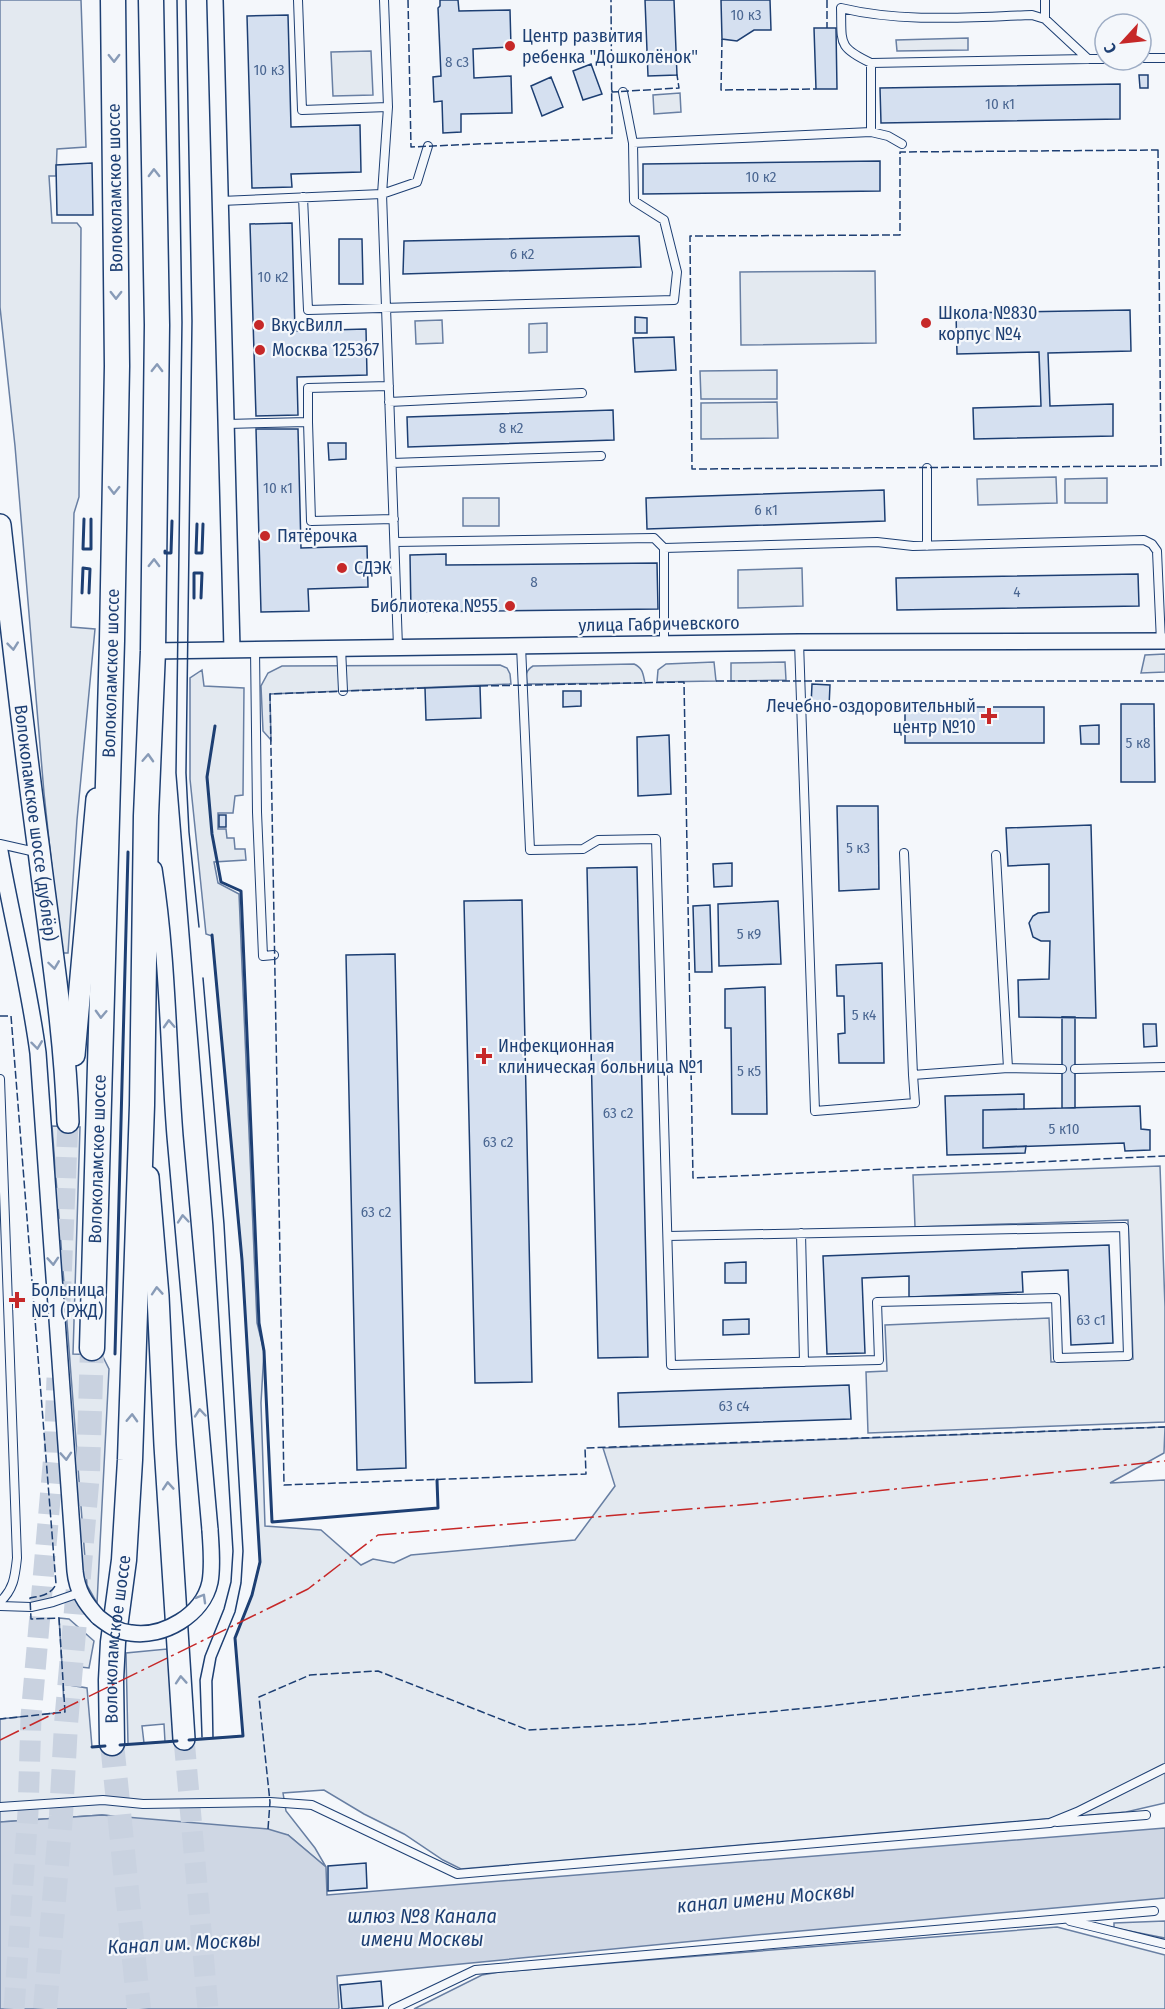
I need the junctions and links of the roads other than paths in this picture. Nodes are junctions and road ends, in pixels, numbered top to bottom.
1 (113, 0) edge
2 (152, 0) edge
3 (215, 0) edge
4 (297, 0) edge
5 (384, 0) edge
6 (1045, 0) edge
7 (841, 4) edge
8 (1045, 19) junction
9 (1088, 59) junction
10 (1093, 59) edge
11 (871, 63) junction
12 (623, 92) dead end
13 (388, 107) junction
14 (871, 132) junction
15 (633, 143) junction
16 (902, 144) dead end
17 (428, 146) dead end
18 (382, 194) junction
19 (303, 197) junction
20 (221, 201) junction
21 (386, 307) junction
22 (389, 386) junction
23 (582, 393) dead end
24 (389, 402) junction
25 (308, 422) junction
26 (227, 424) junction
27 (601, 456) dead end
28 (392, 463) junction
29 (927, 468) dead end
30 (394, 519) junction
31 (0, 525) edge
32 (395, 542) junction
33 (927, 546) junction
34 (664, 548) junction
35 (112, 641) junction
36 (799, 642) junction
37 (1163, 642) edge
38 (664, 644) junction
39 (521, 646) junction
40 (398, 647) junction
41 (341, 648) junction
42 (232, 649) junction
43 (255, 649) junction
44 (153, 651) junction
45 (343, 691) dead end
46 (146, 816) junction
47 (0, 844) edge
48 (0, 851) edge
49 (904, 853) dead end
50 (996, 855) dead end
51 (40, 860) junction
52 (274, 956) dead end
53 (1165, 1067) edge
54 (1008, 1068) junction
55 (1062, 1069) dead end
56 (1075, 1069) dead end
57 (913, 1075) junction
58 (0, 1079) edge
59 (142, 1105) junction
60 (1, 1112) edge
61 (801, 1233) junction
62 (668, 1236) junction
63 (92, 1348) tunnel mouth
64 (804, 1362) junction
65 (79, 1593) junction
66 (0, 1604) edge
67 (184, 1739) tunnel mouth
68 (112, 1743) tunnel mouth
69 (1165, 1768) edge
70 (0, 1807) edge
71 (1146, 1815) dead end
72 (1050, 1823) junction
73 (1154, 1911) dead end
74 (1063, 1919) junction
75 (1165, 1944) edge
76 (393, 2009) edge

1 -> 35 main road, Волоколамское шоссе
44 -> 2 main road, Волоколамское шоссе
3 - 20 street
4 - 13 lane
5 - 13 lane
6 - 8 lane
7 - 8 lane
7 - 11 lane
8 - 9 lane
9 - 10 lane
9 - 11 lane
11 - 14 lane
12 - 15 lane
13 - 18 lane
14 - 15 lane
14 - 16 lane
15 - 21 lane
17 - 18 lane
18 - 19 lane
18 - 21 lane
19 - 20 lane
19 - 21 lane
20 - 26 street
21 - 22 lane
22 - 24 lane
22 - 25 lane
23 - 24 lane
24 - 28 lane
25 - 26 lane
25 - 30 lane
26 - 42 street
27 - 28 lane
28 - 30 lane
29 - 33 lane
30 - 32 lane
31 -> 51 main road, Волоколамское шоссе (дублёр)
32 - 34 lane
32 - 40 lane
33 - 34 lane
33 - 37 lane
34 - 38 lane
51 -> 35 main road, Волоколамское шоссе (дублёр)
35 -> 63 main road, Волоколамское шоссе
36 - 37 street, улица Габричевского
36 - 38 street, улица Габричевского
36 - 57 lane
38 - 39 street, улица Габричевского
39 - 40 street, улица Габричевского
39 - 62 lane
40 - 41 street, улица Габричевского
41 - 43 street, улица Габричевского
41 - 45 lane
42 - 43 street, улица Габричевского
42 - 44 street, улица Габричевского
43 - 52 lane
46 -> 44 main road, Волоколамское шоссе
46 - 59 main road, Волоколамское шоссе
65 -> 46 street, bridge
47 - 51 lane
48 -> 65 street
49 - 57 lane
50 - 54 lane
53 - 56 lane
54 - 55 lane
54 - 57 lane
58 - 60 lane
67 -> 59 main road, Волоколамское шоссе
68 -> 59 main road, Волоколамское шоссе
60 - 66 lane
61 - 62 lane
61 - 64 lane
61 - 64 lane
62 - 64 lane
65 - 66 lane
69 - 72 lane
70 - 72 lane
71 - 72 lane
73 - 74 lane
74 - 75 lane
74 - 76 lane

